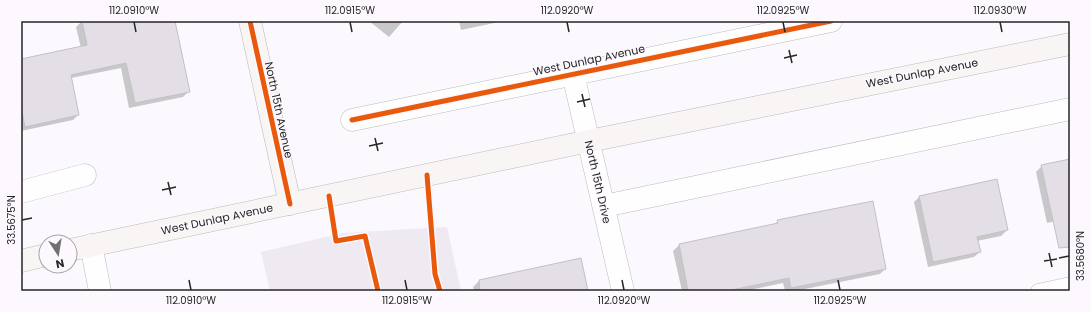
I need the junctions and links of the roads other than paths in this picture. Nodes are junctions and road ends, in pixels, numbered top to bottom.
1 (250, 21) edge
2 (831, 21) edge
3 (1070, 44) edge
4 (573, 74) junction
5 (1070, 109) edge
6 (352, 120) dead end
7 (588, 141) junction
8 (85, 175) dead end
9 (21, 192) edge
10 (290, 204) junction
11 (604, 206) junction
12 (91, 245) junction
13 (78, 248) edge
14 (38, 257) edge
15 (21, 261) edge
16 (1070, 284) edge
17 (100, 291) edge
18 (623, 291) edge
19 (1038, 291) edge

1 - 10 main road, North 15th Avenue
2 - 4 street, West Dunlap Avenue
3 - 7 main road, West Dunlap Avenue
4 - 6 street, West Dunlap Avenue
4 - 7 street, North 15th Drive
5 - 11 street
7 - 10 main road, West Dunlap Avenue
7 - 11 street, North 15th Drive
8 - 9 street
10 - 12 main road, West Dunlap Avenue
11 - 18 street, North 15th Drive
12 - 13 main road, West Dunlap Avenue
12 - 17 street
14 - 15 main road
16 - 19 lane

